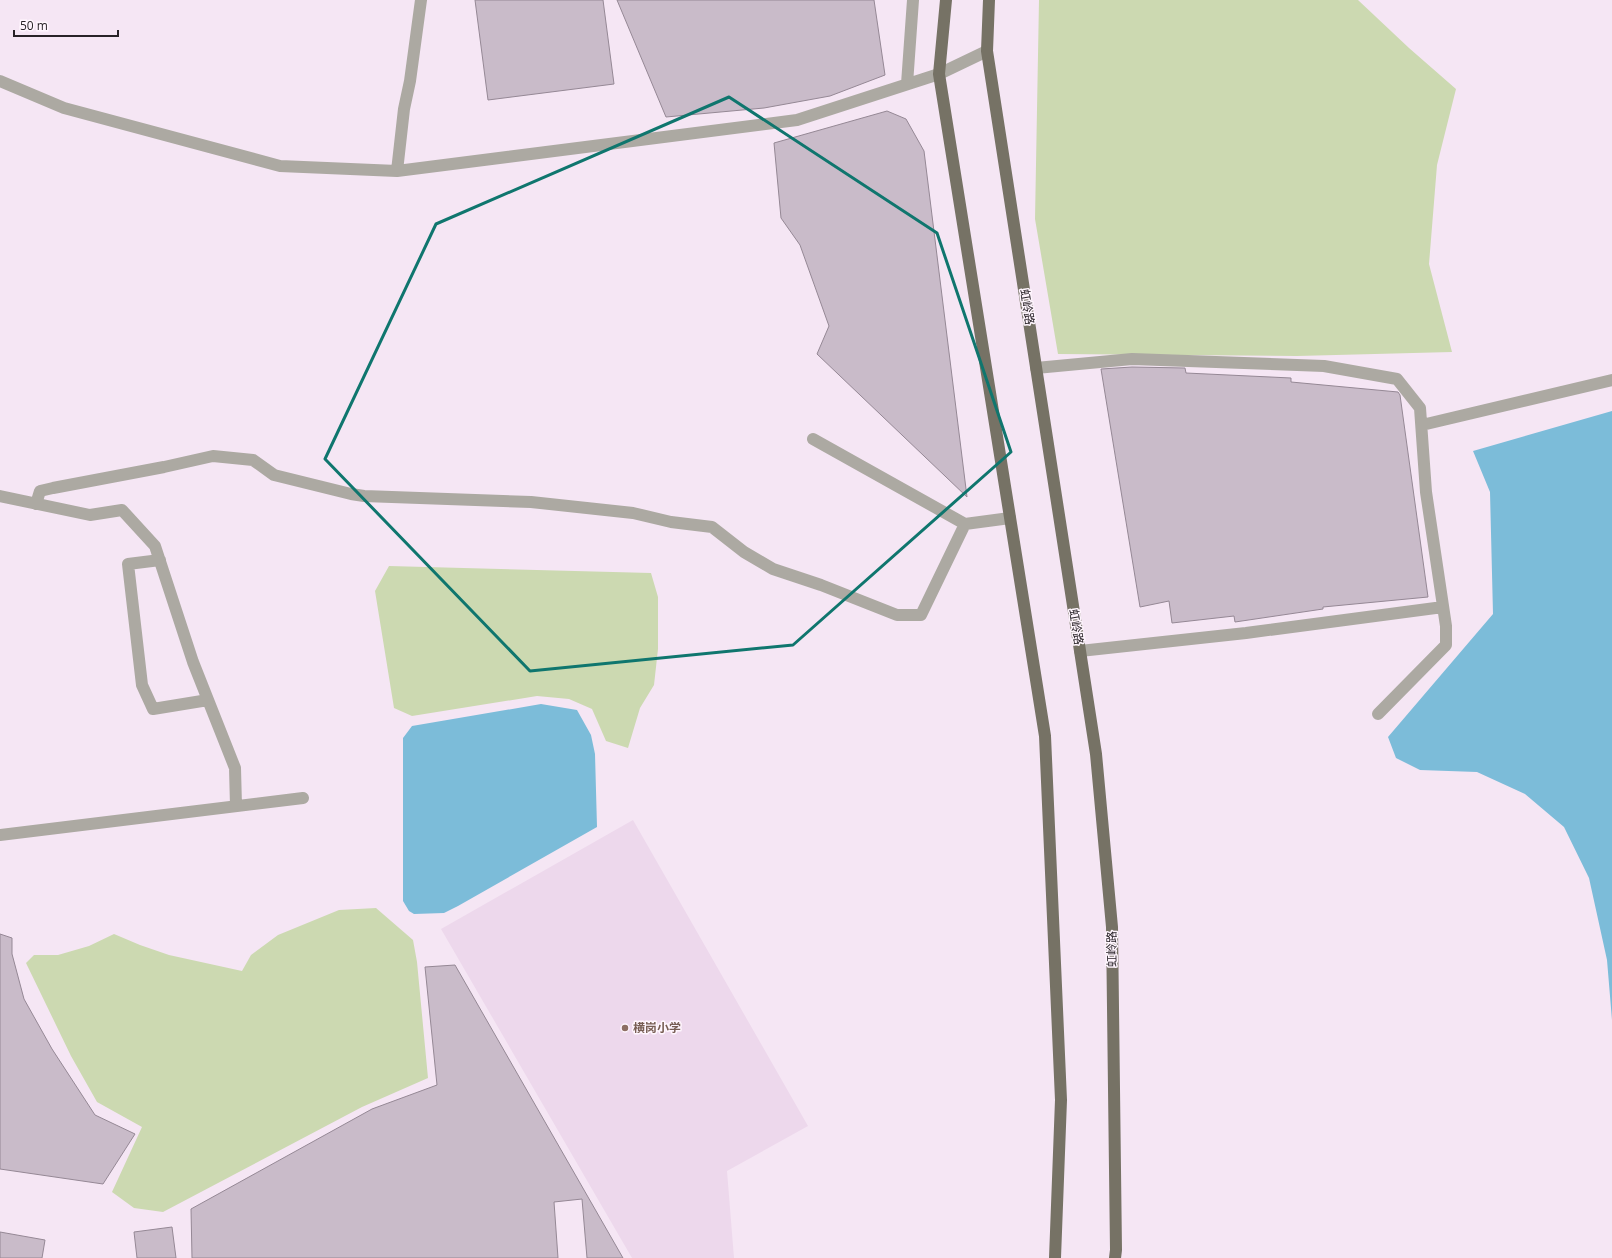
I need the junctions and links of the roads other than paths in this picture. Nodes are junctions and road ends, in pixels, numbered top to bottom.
1 (421, 0) edge
2 (913, 0) edge
3 (946, 0) edge
4 (990, 0) edge
5 (988, 50) junction
6 (939, 74) junction
7 (0, 81) edge
8 (907, 84) junction
9 (397, 171) junction
10 (1036, 368) junction
11 (1612, 380) edge
12 (1422, 425) junction
13 (813, 439) dead end
14 (0, 496) edge
15 (36, 504) junction
16 (1010, 518) junction
17 (965, 524) junction
18 (160, 560) junction
19 (1443, 607) junction
20 (1080, 650) junction
21 (208, 700) junction
22 (1378, 714) dead end
23 (303, 798) dead end
24 (236, 806) junction
25 (0, 835) edge
26 (1055, 1258) edge
27 (1115, 1258) edge

1 - 9 street
2 - 8 street
3 - 6 main road
4 - 5 main road, 虹岭路
5 - 6 street
5 - 10 main road, 虹岭路
6 - 8 street
6 - 16 main road
7 - 9 street
8 - 9 street
10 - 12 street
10 - 20 main road, 虹岭路
11 - 12 street
12 - 19 street
13 - 17 street
14 - 15 street
15 - 17 street
15 - 18 street
16 - 17 street
16 - 26 main road
18 - 21 street
18 - 21 street
19 - 20 street
19 - 22 street
20 - 27 main road, 虹岭路
21 - 24 street
23 - 24 street
24 - 25 street

